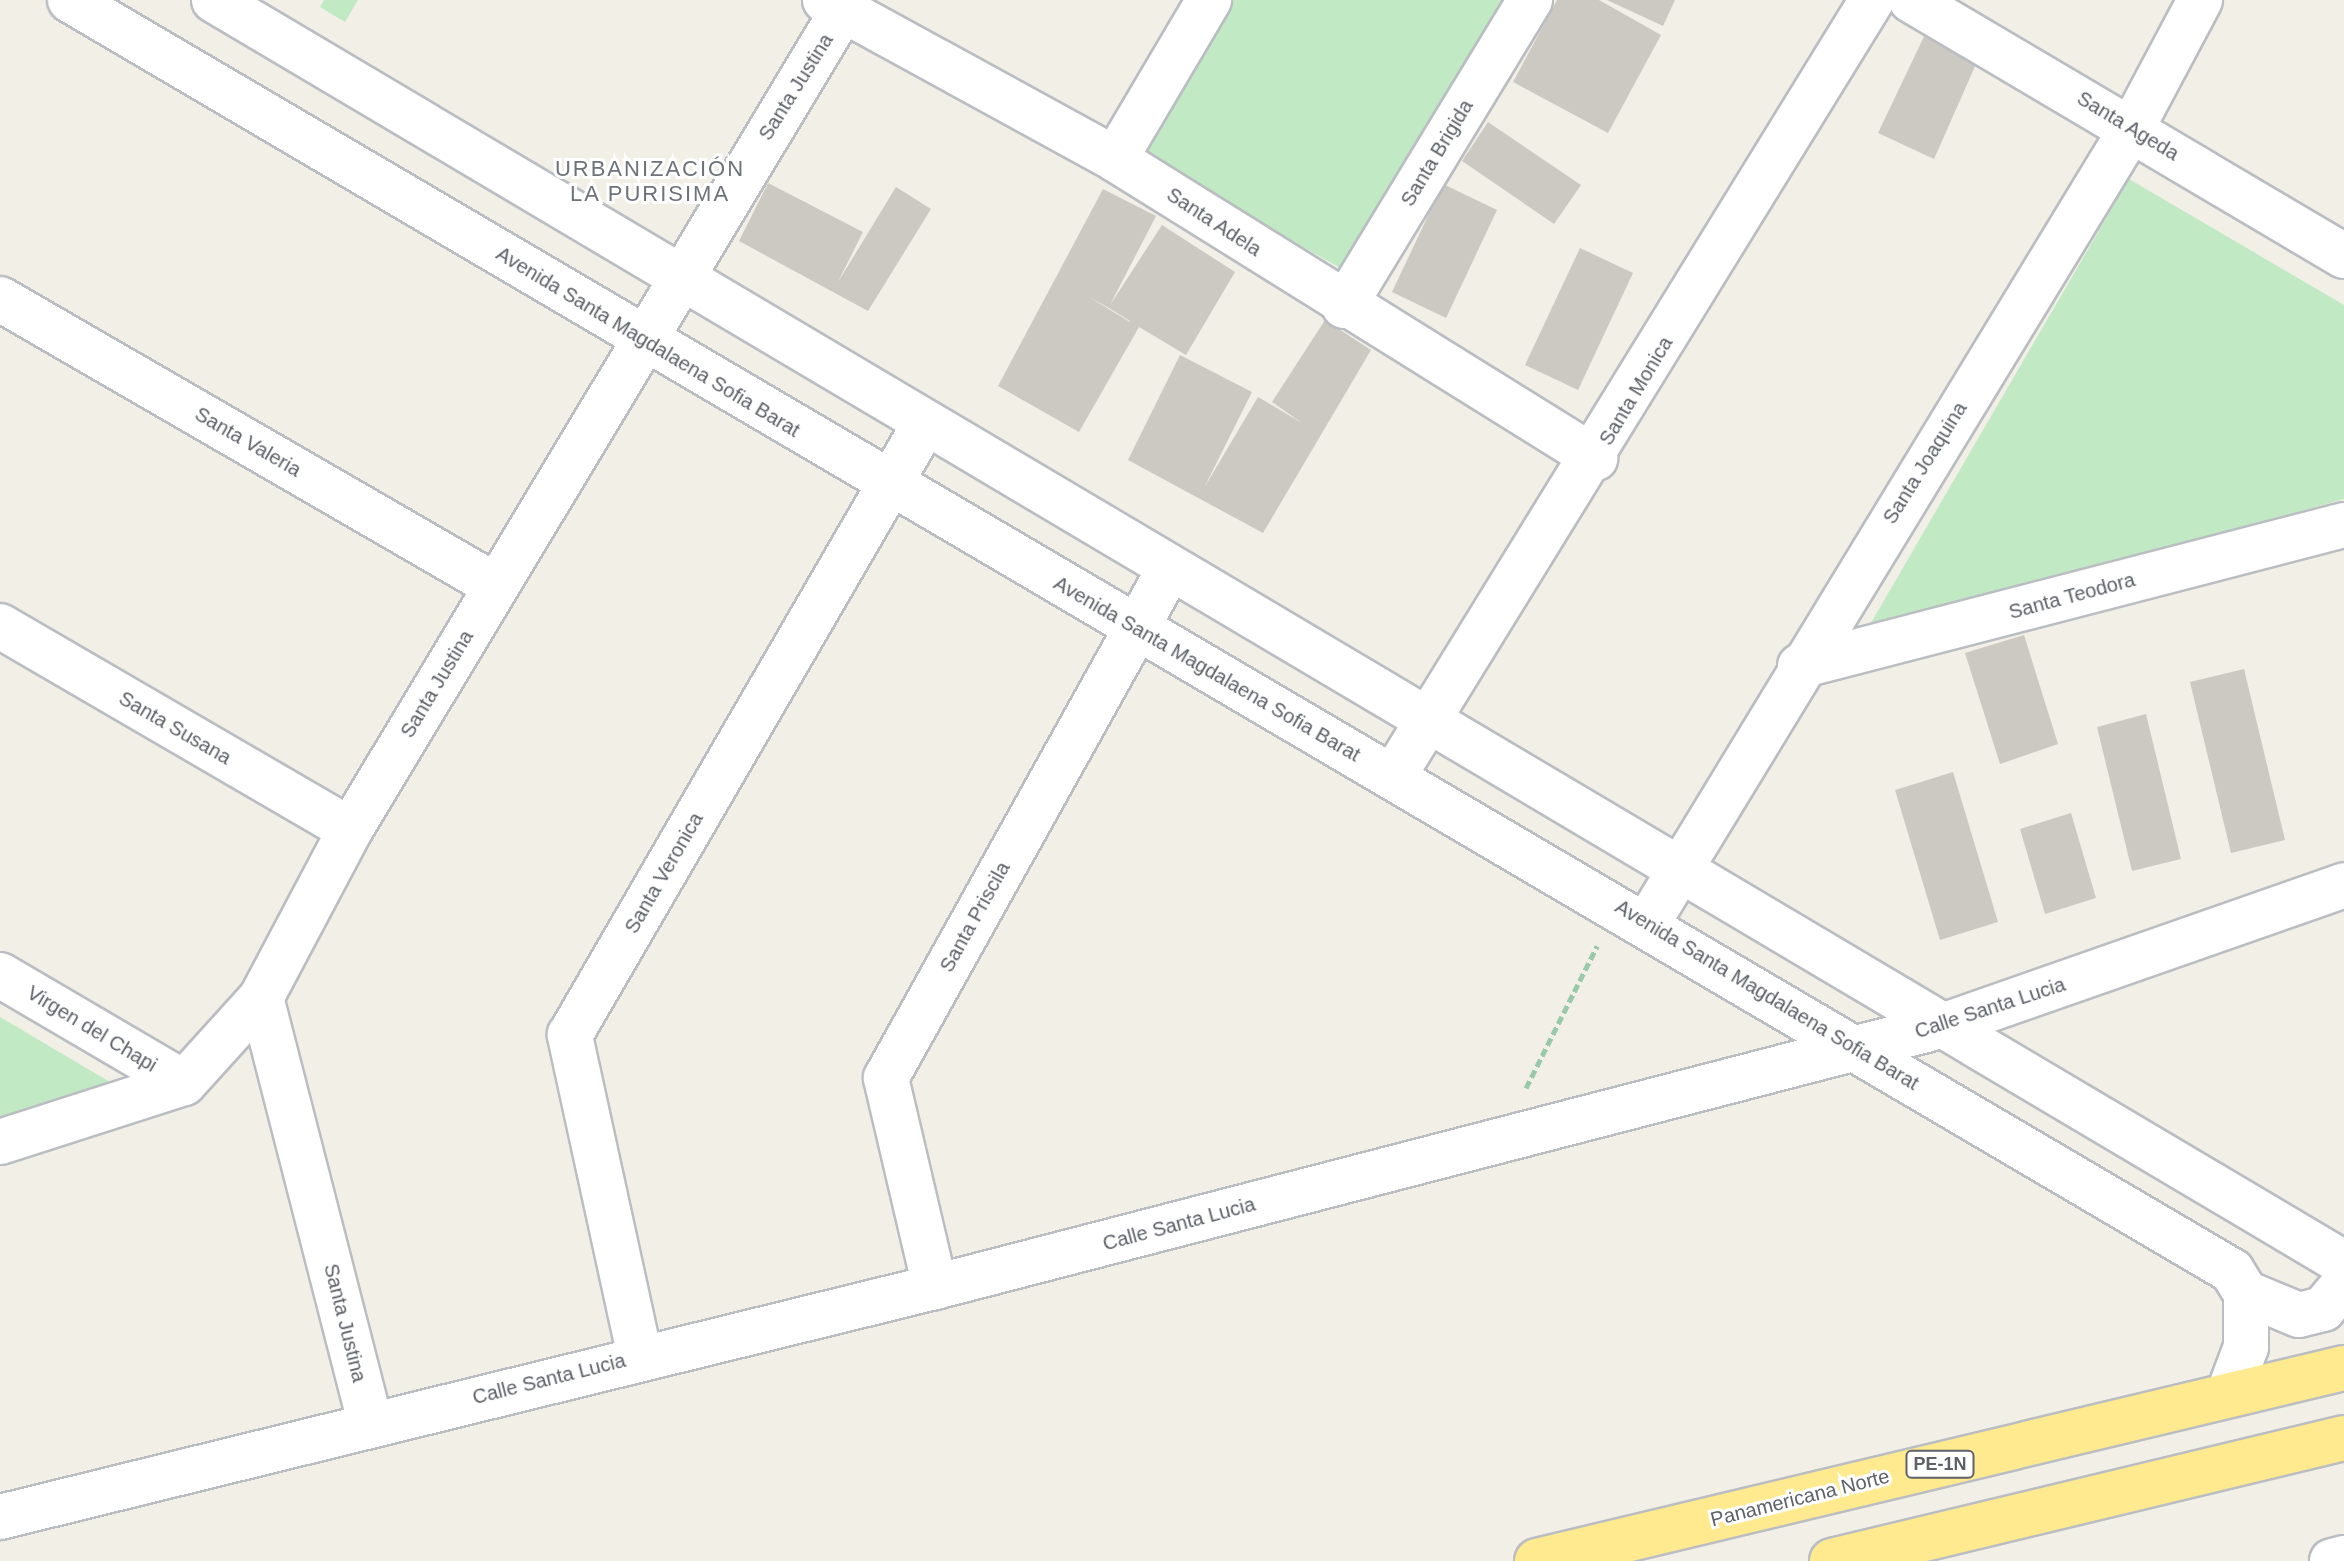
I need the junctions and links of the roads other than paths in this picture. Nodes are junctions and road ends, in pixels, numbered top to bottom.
1 (70, 0) edge
2 (214, 0) edge
3 (1209, 0) edge
4 (1530, 0) edge
5 (1872, 0) edge
6 (1911, 0) edge
7 (2200, 0) edge
8 (839, 3) edge
9 (2132, 128) junction
10 (1115, 159) junction
11 (2344, 256) edge
12 (678, 279) junction
13 (0, 299) edge
14 (1344, 306) junction
15 (642, 339) junction
16 (924, 425) junction
17 (1595, 458) junction
18 (889, 484) junction
19 (2344, 525) edge
20 (1170, 568) junction
21 (496, 586) junction
22 (0, 626) edge
23 (1136, 629) junction
24 (1800, 666) junction
25 (1427, 719) junction
26 (1393, 777) junction
27 (350, 830) junction
28 (1682, 865) junction
29 (2344, 885) edge
30 (1632, 915) junction
31 (0, 975) edge
32 (261, 998) junction
33 (1945, 1025) junction
34 (1857, 1049) junction
35 (184, 1083) junction
36 (0, 1142) edge
37 (2344, 1263) edge
38 (2344, 1284) edge
39 (935, 1287) junction
40 (2246, 1293) junction
41 (640, 1357) junction
42 (2344, 1368) edge
43 (2228, 1395) junction
44 (370, 1422) junction
45 (2344, 1438) edge
46 (0, 1517) edge
47 (2344, 1558) edge
48 (1537, 1561) edge
49 (1832, 1561) edge
50 (2332, 1561) edge

1 - 15 street, Avenida Santa Magdalaena Sofia Barat
2 - 12 street
3 - 10 street
4 - 14 street, Santa Brigida
5 - 17 street, Santa Monica
6 - 9 street, Santa Ageda
7 - 9 street, Santa Joaquina
8 - 10 street, Santa Adela
8 - 12 street, Santa Justina
9 - 11 street, Santa Ageda
9 - 24 street, Santa Joaquina
10 - 14 street, Santa Adela
12 - 15 street, Santa Justina
12 - 16 street
13 - 21 street, Santa Valeria
14 - 17 street, Santa Adela
15 - 18 street, Avenida Santa Magdalaena Sofia Barat
15 - 21 street, Santa Justina
16 - 18 street, Santa Veronica
16 - 20 street
17 - 25 street, Santa Monica
18 - 23 street, Avenida Santa Magdalaena Sofia Barat
18 - 41 street, Santa Veronica
19 - 24 street, Santa Teodora
20 - 23 street, Santa Priscila
20 - 25 street
21 - 27 street, Santa Justina
22 - 27 street, Santa Susana
23 - 26 street, Avenida Santa Magdalaena Sofia Barat
23 - 39 street, Santa Priscila
24 - 28 street, Santa Joaquina
25 - 26 street, Santa Monica
25 - 28 street
26 - 30 street, Avenida Santa Magdalaena Sofia Barat
27 - 32 street, Santa Justina
28 - 30 street, Santa Joaquina
28 - 33 street
29 - 33 street, Calle Santa Lucia
30 - 34 street, Avenida Santa Magdalaena Sofia Barat
31 - 35 street, Virgen del Chapi
32 - 35 street
32 - 44 street, Santa Justina
33 - 34 street, Calle Santa Lucia
33 - 37 street
34 - 39 street, Calle Santa Lucia
34 - 40 street, Avenida Santa Magdalaena Sofia Barat
35 - 36 street
38 - 40 street
39 - 41 street, Calle Santa Lucia
40 - 43 street
41 - 44 street, Calle Santa Lucia
42 - 43 highway, Panamericana Norte / PE-1N
43 - 48 highway, Panamericana Norte / PE-1N
44 - 46 street, Calle Santa Lucia
45 - 49 highway
47 - 50 street

